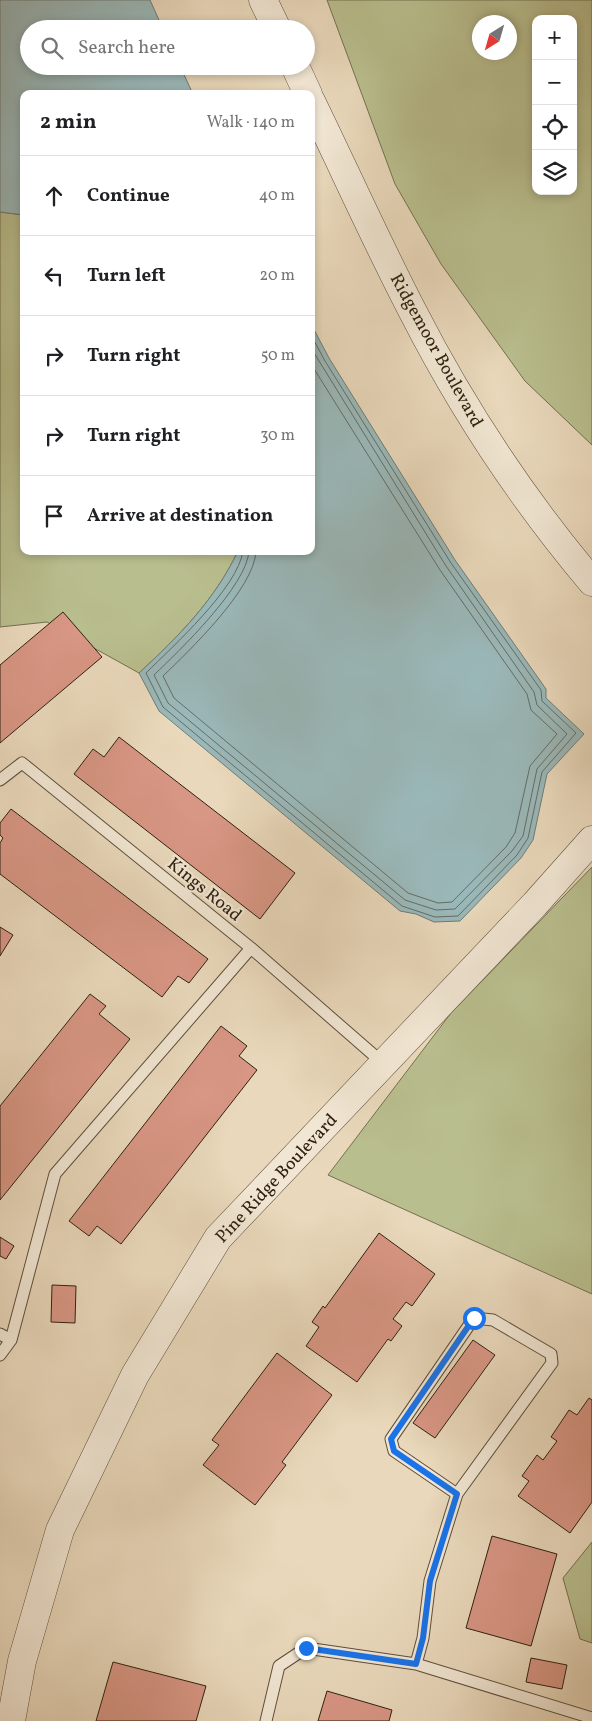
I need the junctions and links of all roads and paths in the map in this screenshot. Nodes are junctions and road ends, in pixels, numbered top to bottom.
1 (263, 0) edge
2 (273, 20) edge
3 (299, 75) edge
4 (306, 90) edge
5 (315, 109) edge
6 (592, 582) edge
7 (0, 780) edge
8 (592, 840) edge
9 (251, 948) junction
10 (384, 1064) junction
11 (0, 1334) edge
12 (11, 1340) junction
13 (0, 1355) edge
14 (457, 1494) junction
15 (416, 1664) junction
16 (592, 1718) edge
17 (11, 1721) edge
18 (266, 1721) edge

1 - 2 street
3 - 4 street
5 - 6 street, Ridgemoor Boulevard
7 - 9 lane, Kings Road
8 - 10 street, Pine Ridge Boulevard
9 - 10 lane, Kings Road
9 - 12 lane
10 - 17 street, Pine Ridge Boulevard
11 - 12 lane
12 - 13 lane
14 - 14 lane
14 - 15 lane
15 - 16 lane
15 - 18 lane

